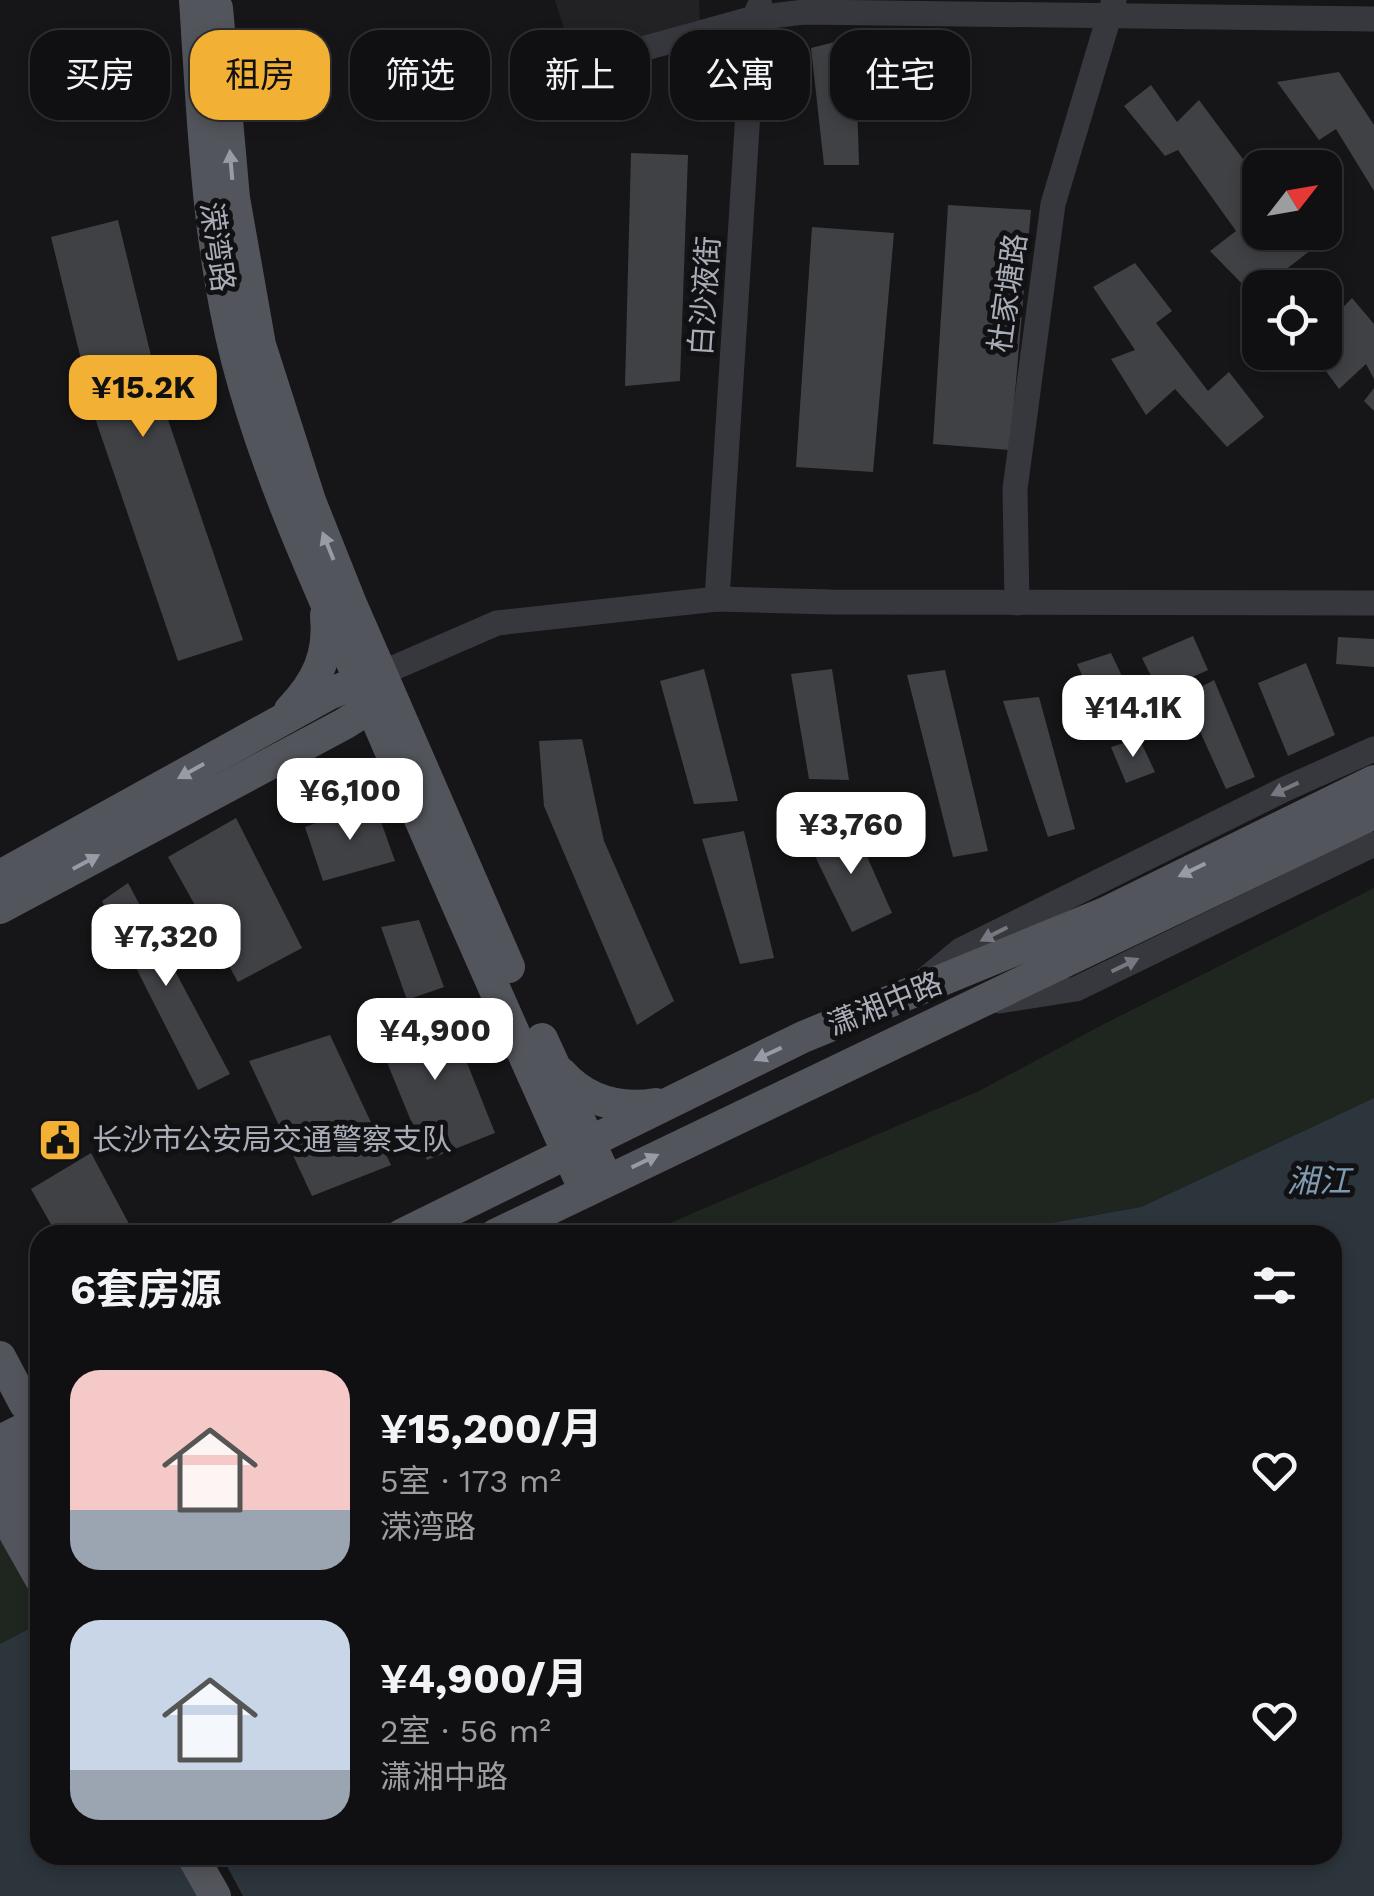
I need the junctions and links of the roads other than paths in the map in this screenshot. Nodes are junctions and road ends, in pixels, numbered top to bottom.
1 (195, 0) edge
2 (216, 0) edge
3 (1112, 8) edge
4 (758, 9) edge
5 (1374, 19) edge
6 (650, 44) edge
7 (318, 586) junction
8 (717, 598) junction
9 (1017, 602) junction
10 (1374, 603) edge
11 (376, 689) junction
12 (276, 724) junction
13 (314, 740) junction
14 (1374, 748) edge
15 (398, 768) junction
16 (1374, 782) edge
17 (1374, 814) edge
18 (1374, 844) edge
19 (0, 876) edge
20 (0, 908) edge
21 (1025, 964) junction
22 (906, 994) junction
23 (965, 1007) junction
24 (541, 1063) junction
25 (675, 1098) junction
26 (578, 1146) junction
27 (596, 1185) junction
28 (488, 1190) junction
29 (420, 1225) edge
30 (515, 1225) edge
31 (0, 1357) edge
32 (26, 1409) edge
33 (0, 1442) edge
34 (30, 1461) edge
35 (0, 1466) edge
36 (0, 1475) edge
37 (30, 1494) edge
38 (0, 1508) edge
39 (30, 1522) edge
40 (30, 1560) edge
41 (198, 1865) edge
42 (218, 1865) edge
43 (215, 1896) edge
44 (235, 1896) edge

1 - 7 main road, 溁湾路
11 -> 2 main road
3 - 4 street
3 - 5 street
3 - 9 street, 杜家塘路
4 - 6 street
4 - 8 street, 白沙液街
7 - 11 main road, 溁湾路
7 - 12 main road
8 - 9 street
8 - 11 street
9 - 10 street
11 - 12 main road
11 - 13 main road
11 - 15 main road
11 - 24 main road
12 -> 19 main road
13 - 15 main road
20 -> 13 main road
14 -> 22 street
15 - 24 main road
16 -> 21 main road, 潇湘中路
17 - 21 main road, 潇湘中路
23 -> 18 street
21 - 22 main road, 潇湘中路
21 - 23 main road, 潇湘中路
22 -> 25 main road, 潇湘中路
27 -> 23 main road, 潇湘中路
24 - 25 main road
24 - 26 main road
24 - 28 main road
25 - 26 main road, 潇湘中路
26 - 27 main road
26 - 28 main road, 潇湘中路
27 - 30 main road, 潇湘中路
28 - 29 main road, 潇湘中路
31 - 32 main road
32 - 33 main road
34 - 36 main road
35 - 39 main road, bridge
37 - 38 main road
38 - 40 main road, bridge
41 - 43 main road
42 - 44 main road

